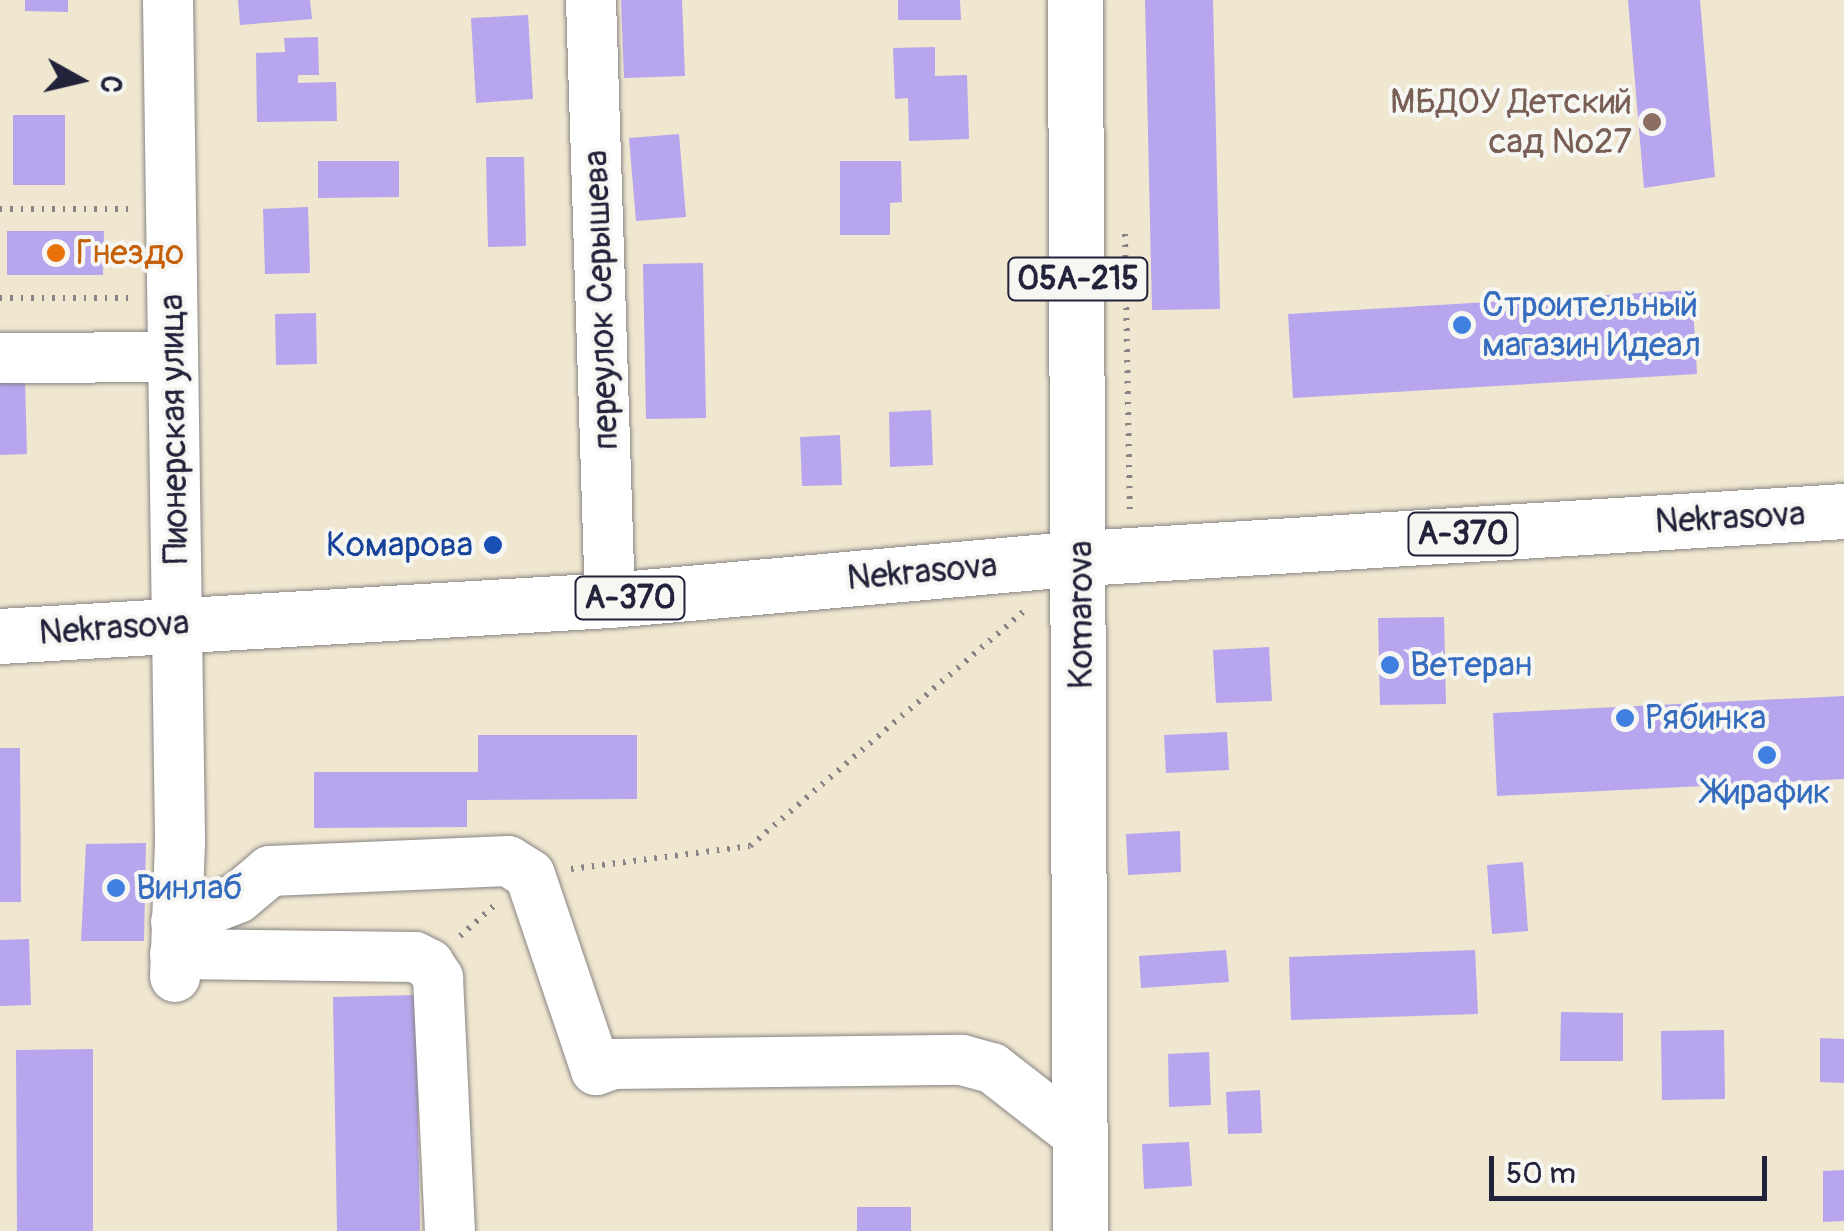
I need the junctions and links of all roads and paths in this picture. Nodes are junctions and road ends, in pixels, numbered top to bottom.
1 (168, 0) edge
2 (592, 0) edge
3 (1075, 0) edge
4 (0, 209) edge
5 (170, 209) junction
6 (0, 298) edge
7 (172, 298) junction
8 (172, 357) junction
9 (0, 358) edge
10 (1844, 511) edge
11 (1082, 558) junction
12 (610, 600) junction
13 (1035, 602) dead end
14 (177, 624) junction
15 (0, 636) edge
16 (750, 846) dead end
17 (176, 951) junction
18 (1078, 1135) junction
19 (450, 1231) edge
20 (1080, 1231) edge

1 - 5 street, Пионерская улица
2 - 12 street, переулок Серышева
3 - 11 main road, Komarova / 05А-215
4 - 5 path
5 - 7 street, Пионерская улица
6 - 7 path
7 - 8 street, Пионерская улица
8 - 9 street
8 - 14 street, Пионерская улица
10 - 11 main road, Nekrasova / А-370
11 - 12 main road, Nekrasova / А-370
11 - 18 main road, Komarova
12 - 14 main road, Nekrasova / А-370
13 - 16 path
14 - 15 main road, Nekrasova / А-370
14 - 17 street, Пионерская улица
17 - 18 street
17 - 19 street
18 - 20 main road, Komarova

